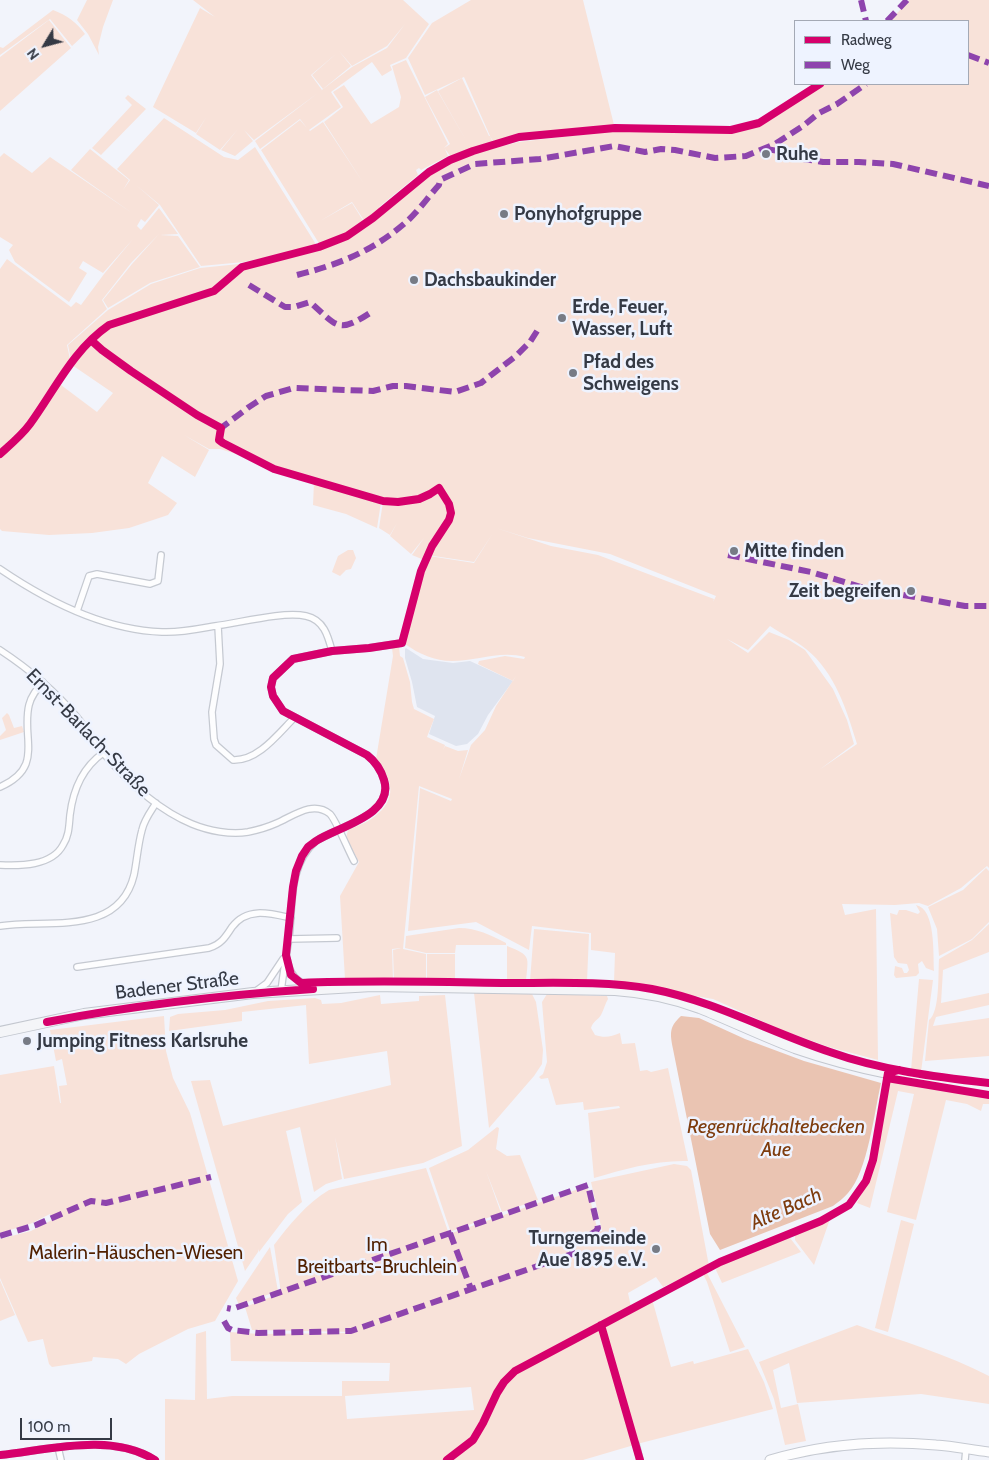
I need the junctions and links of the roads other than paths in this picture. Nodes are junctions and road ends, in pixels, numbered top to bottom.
1 (161, 555) dead end
2 (0, 569) edge
3 (77, 611) junction
4 (218, 626) junction
5 (402, 643) dead end
6 (0, 650) edge
7 (332, 650) junction
8 (43, 682) junction
9 (294, 718) junction
10 (103, 753) junction
11 (0, 787) edge
12 (156, 803) junction
13 (338, 829) junction
14 (354, 861) dead end
15 (0, 866) edge
16 (291, 918) junction
17 (0, 926) edge
18 (289, 938) junction
19 (337, 938) dead end
20 (286, 955) junction
21 (77, 967) dead end
22 (312, 989) junction
23 (281, 992) junction
24 (253, 993) junction
25 (0, 1032) edge
26 (989, 1090) edge
27 (636, 1444) dead end
28 (58, 1446) junction
29 (966, 1449) junction
30 (989, 1452) edge
31 (0, 1455) edge
32 (62, 1460) edge
33 (154, 1460) edge
34 (640, 1460) edge
35 (770, 1460) edge
36 (965, 1460) edge

1 - 3 street
2 - 3 street
3 - 4 street
4 - 7 street
4 - 9 street
5 - 7 street
6 - 8 street, Ernst-Barlach-Straße
7 - 9 street
8 - 10 street, Ernst-Barlach-Straße
8 - 11 street
9 - 13 street
10 - 12 street, Ernst-Barlach-Straße
10 - 15 street
12 - 13 street, Ernst-Barlach-Straße
12 - 17 street
13 - 14 street, Ernst-Barlach-Straße
13 - 16 street
16 - 18 street
16 - 21 street
18 - 19 street
18 - 20 street
20 - 22 street
20 - 23 street
20 - 24 street
22 - 23 main road, Badener Straße
22 - 26 main road, Badener Straße
23 - 24 main road, Badener Straße
24 - 25 main road, Badener Straße
27 - 34 street
28 - 31 street
28 - 32 street
28 - 33 street
29 - 30 street
29 - 35 street
29 - 36 street

